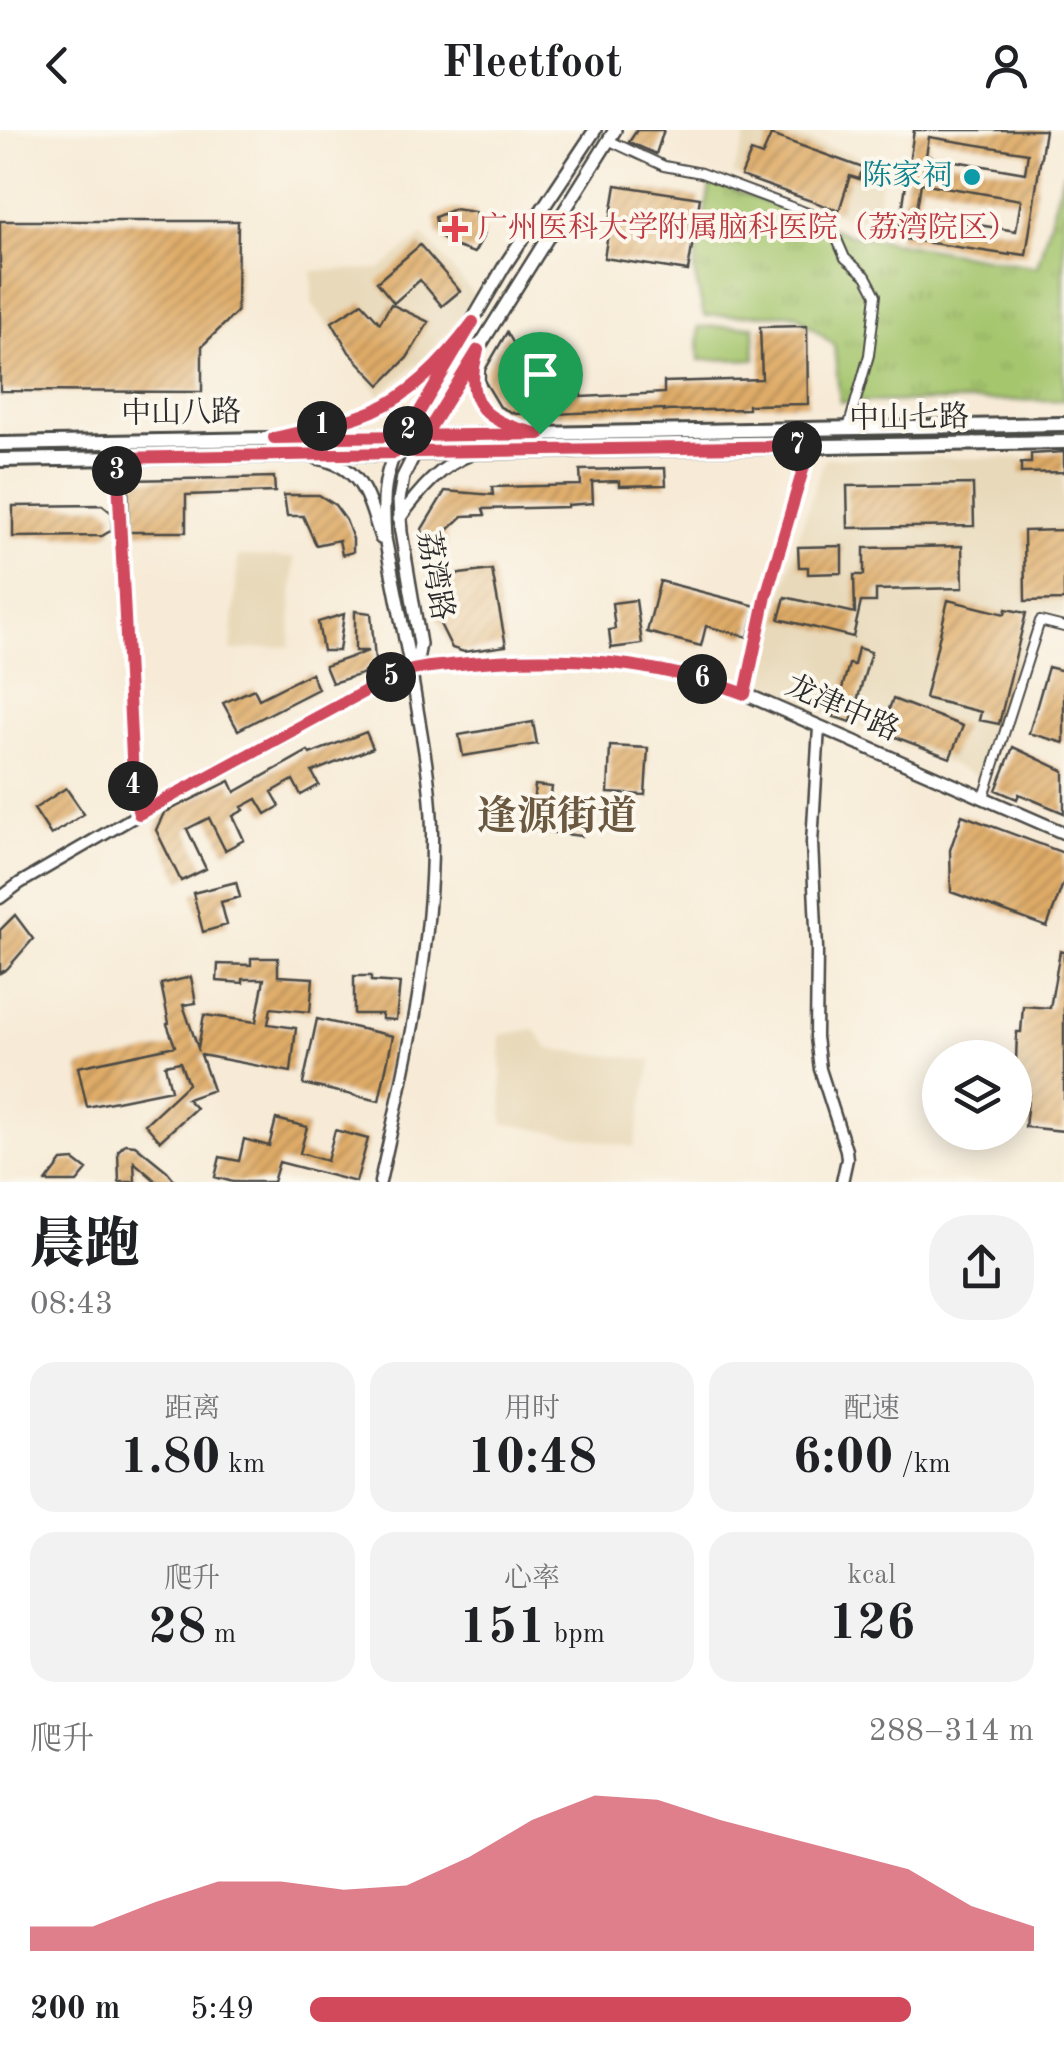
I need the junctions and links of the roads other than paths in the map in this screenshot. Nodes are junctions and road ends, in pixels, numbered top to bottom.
1 (595, 130) edge
2 (612, 135) edge
3 (473, 322) junction
4 (478, 350) junction
5 (1064, 424) edge
6 (848, 428) junction
7 (540, 434) junction
8 (405, 436) junction
9 (424, 436) junction
10 (274, 438) junction
11 (1064, 442) edge
12 (0, 444) edge
13 (810, 446) junction
14 (478, 451) junction
15 (415, 452) junction
16 (395, 453) junction
17 (288, 456) junction
18 (117, 458) junction
19 (0, 460) edge
20 (399, 519) junction
21 (390, 567) junction
22 (1064, 627) edge
23 (411, 669) junction
24 (745, 694) junction
25 (819, 728) junction
26 (984, 797) junction
27 (139, 814) junction
28 (1064, 833) edge
29 (0, 898) edge
30 (380, 1182) edge
31 (842, 1182) edge

1 - 3 main road, 荔湾路
2 - 4 main road, 荔湾路
2 - 6 street
3 - 8 main road, 荔湾路
3 - 10 main road
4 - 7 main road
4 - 9 main road, 荔湾路
5 - 6 main road, 中山七路
6 - 7 main road, 中山七路
7 - 9 main road, 中山七路
8 - 9 main road, 中山八路
8 - 10 main road, 中山八路
8 - 16 main road, 荔湾路
9 - 15 main road, 荔湾路
10 - 12 main road, 中山八路
11 - 13 main road, 中山七路
13 - 14 main road, 中山七路
13 - 24 street
14 - 15 main road, 中山七路
14 - 20 main road
15 - 16 main road, 中山七路
15 - 20 main road, 荔湾路
16 - 17 main road, 中山八路
16 - 21 main road, 荔湾路
17 - 18 main road, 中山八路
17 - 21 main road
18 - 19 main road, 中山八路
18 - 27 street
20 - 23 main road, 荔湾路
21 - 23 main road, 荔湾路
22 - 26 street
23 - 24 main road, 龙津中路
23 - 27 street
23 - 30 street
24 - 25 main road, 龙津中路
25 - 26 main road, 龙津中路
25 - 31 street
26 - 28 main road, 龙津中路
27 - 29 street

